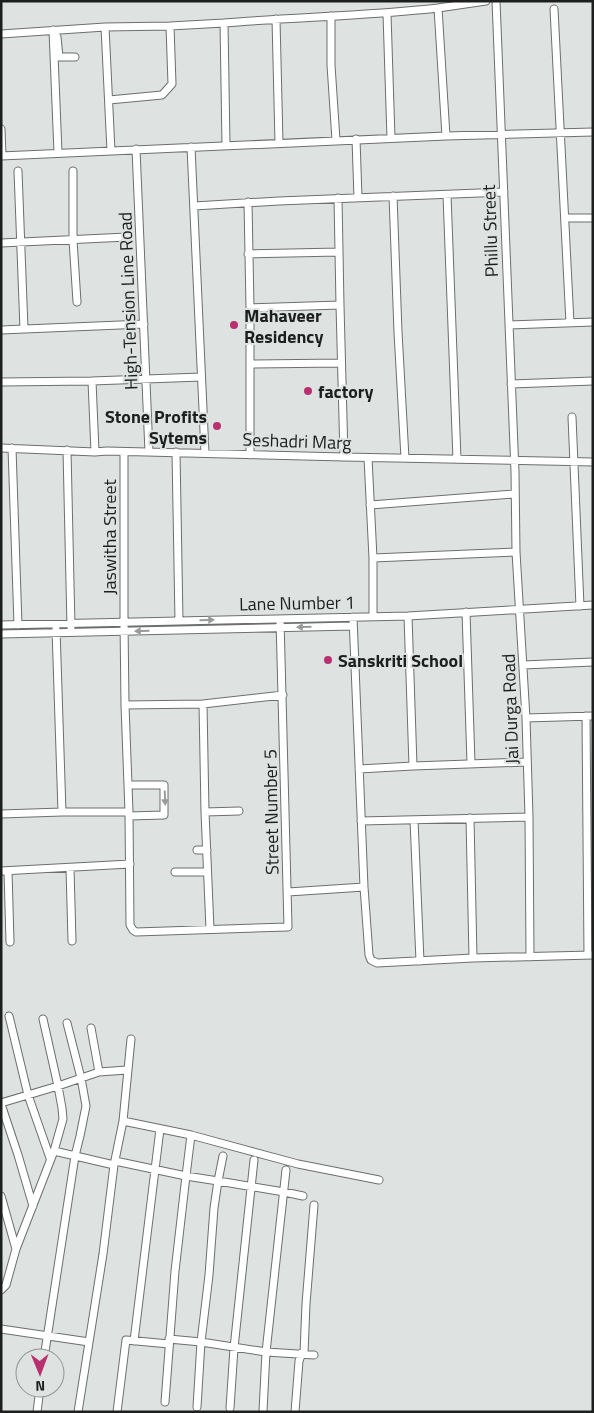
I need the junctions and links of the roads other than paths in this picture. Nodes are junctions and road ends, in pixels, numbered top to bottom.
1 (486, 1) edge
2 (496, 1) edge
3 (438, 8) junction
4 (554, 9) dead end
5 (387, 14) junction
6 (330, 16) junction
7 (276, 19) junction
8 (224, 23) junction
9 (170, 26) junction
10 (105, 27) junction
11 (53, 30) junction
12 (74, 33) dead end
13 (1, 34) edge
14 (56, 57) junction
15 (75, 57) dead end
16 (109, 100) junction
17 (1, 129) edge
18 (593, 132) edge
19 (561, 133) junction
20 (501, 134) junction
21 (446, 136) junction
22 (390, 138) junction
23 (336, 140) junction
24 (356, 140) junction
25 (279, 143) junction
26 (226, 145) junction
27 (191, 147) junction
28 (136, 149) junction
29 (111, 150) junction
30 (58, 153) junction
31 (2, 156) edge
32 (18, 171) dead end
33 (73, 171) dead end
34 (504, 192) junction
35 (447, 194) junction
36 (393, 196) junction
37 (338, 198) junction
38 (358, 198) junction
39 (248, 202) junction
40 (194, 206) junction
41 (565, 218) junction
42 (593, 218) edge
43 (127, 237) dead end
44 (73, 240) junction
45 (20, 242) junction
46 (1, 243) edge
47 (338, 252) junction
48 (248, 254) junction
49 (77, 302) dead end
50 (340, 304) junction
51 (250, 308) junction
52 (593, 322) edge
53 (570, 323) junction
54 (144, 324) junction
55 (509, 325) junction
56 (24, 329) junction
57 (1, 330) edge
58 (341, 363) junction
59 (250, 364) junction
60 (201, 377) junction
61 (146, 379) junction
62 (593, 380) edge
63 (92, 381) junction
64 (1, 382) edge
65 (512, 384) junction
66 (572, 417) dead end
67 (1, 448) edge
68 (12, 448) junction
69 (67, 450) junction
70 (95, 452) junction
71 (124, 452) junction
72 (149, 452) junction
73 (176, 452) junction
74 (205, 453) junction
75 (250, 455) junction
76 (344, 458) junction
77 (368, 458) junction
78 (405, 458) junction
79 (457, 459) junction
80 (514, 460) junction
81 (573, 462) junction
82 (593, 462) edge
83 (514, 494) junction
84 (370, 505) junction
85 (516, 552) junction
86 (373, 558) junction
87 (593, 605) edge
88 (580, 606) junction
89 (520, 609) junction
90 (466, 612) junction
91 (373, 616) junction
92 (408, 616) junction
93 (353, 617) junction
94 (280, 619) junction
95 (179, 621) junction
96 (124, 622) junction
97 (56, 624) junction
98 (71, 624) junction
99 (1, 625) edge
100 (18, 625) junction
101 (353, 626) junction
102 (280, 628) junction
103 (124, 631) junction
104 (57, 633) junction
105 (71, 633) junction
106 (1, 634) edge
107 (593, 662) edge
108 (523, 665) junction
109 (282, 696) junction
110 (203, 704) junction
111 (125, 705) junction
112 (589, 716) edge
113 (526, 718) junction
114 (527, 762) junction
115 (471, 763) junction
116 (413, 766) junction
117 (359, 769) junction
118 (590, 781) edge
119 (128, 785) junction
120 (590, 795) edge
121 (590, 809) edge
122 (62, 812) junction
123 (205, 812) junction
124 (239, 812) dead end
125 (1, 814) edge
126 (129, 814) junction
127 (530, 817) junction
128 (470, 818) junction
129 (414, 820) junction
130 (361, 821) junction
131 (197, 850) dead end
132 (207, 850) junction
133 (130, 864) junction
134 (70, 868) junction
135 (5, 871) edge
136 (175, 872) dead end
137 (208, 872) junction
138 (364, 887) junction
139 (288, 892) junction
140 (210, 928) junction
141 (72, 941) dead end
142 (10, 942) dead end
143 (590, 955) edge
144 (530, 957) junction
145 (473, 958) junction
146 (420, 961) junction
147 (9, 1016) dead end
148 (43, 1020) dead end
149 (67, 1023) dead end
150 (92, 1028) dead end
151 (131, 1039) dead end
152 (127, 1070) junction
153 (99, 1072) junction
154 (81, 1078) junction
155 (58, 1086) junction
156 (28, 1094) junction
157 (1, 1104) edge
158 (123, 1121) junction
159 (160, 1129) junction
160 (191, 1135) junction
161 (54, 1151) junction
162 (75, 1156) junction
163 (223, 1156) dead end
164 (51, 1159) junction
165 (254, 1160) dead end
166 (115, 1163) junction
167 (154, 1170) junction
168 (286, 1170) dead end
169 (186, 1176) junction
170 (379, 1180) dead end
171 (218, 1182) junction
172 (250, 1186) junction
173 (284, 1192) junction
174 (1, 1196) edge
175 (303, 1196) dead end
176 (314, 1205) dead end
177 (33, 1206) junction
178 (16, 1249) junction
179 (1, 1290) edge
180 (1, 1330) edge
181 (47, 1337) junction
182 (134, 1341) junction
183 (169, 1341) junction
184 (90, 1342) junction
185 (200, 1342) junction
186 (45, 1348) edge
187 (234, 1348) junction
188 (266, 1352) junction
189 (303, 1353) junction
190 (314, 1354) dead end
191 (39, 1398) edge
192 (165, 1402) dead end
193 (197, 1407) dead end
194 (230, 1408) dead end
195 (37, 1412) edge
196 (78, 1412) edge
197 (117, 1412) edge
198 (263, 1412) edge
199 (295, 1412) edge

1 - 3 street
2 - 20 street, Phillu Street
3 - 5 street
3 - 21 street
4 - 19 street
5 - 6 street
5 - 22 street
6 - 7 street
6 - 23 street
7 - 8 street
7 - 25 street
8 - 9 street
8 - 26 street
9 - 10 street
9 - 16 street
10 - 11 street
10 - 16 street
11 - 13 street
11 - 14 street
12 - 14 street
14 - 15 street
14 - 30 street
16 - 29 street
17 - 31 street
18 - 19 street
19 - 20 street
19 - 41 street
20 - 21 street
20 - 34 street, Phillu Street
21 - 22 street
22 - 24 street
23 - 24 street
23 - 25 street
24 - 38 street
25 - 26 street
26 - 27 street
27 - 28 street
27 - 40 street
28 - 29 street
28 - 54 street, High-Tension Line Road
29 - 30 street
30 - 31 street
32 - 45 street
33 - 44 street
34 - 35 street
34 - 55 street, Phillu Street
35 - 36 street
35 - 79 street
36 - 38 street
36 - 78 street
37 - 38 street
37 - 39 street
37 - 47 street
39 - 40 street
39 - 48 street
40 - 60 street
41 - 42 street
41 - 53 street
43 - 44 street
44 - 45 street
44 - 49 street
45 - 46 street
45 - 56 street
47 - 48 street
47 - 50 street
48 - 51 street
50 - 51 street
50 - 58 street
51 - 59 street
52 - 53 street
53 - 55 street
54 - 56 street
54 - 61 street, High-Tension Line Road
55 - 65 street, Phillu Street
56 - 57 street
58 - 59 street
58 - 76 street
59 - 75 street
60 - 61 street
60 - 74 street
61 - 63 street
61 - 72 street, High-Tension Line Road
62 - 65 street
63 - 64 street
63 - 70 street
65 - 80 street, Phillu Street
66 - 81 street
67 - 68 street, Seshadri Marg
68 - 69 street, Seshadri Marg
68 - 100 street
69 - 70 street, Seshadri Marg
69 - 98 street
70 - 71 street, Seshadri Marg
71 - 72 street, Seshadri Marg
71 - 96 street, Jaswitha Street
72 - 73 street, Seshadri Marg
73 - 74 street, Seshadri Marg
73 - 95 street
74 - 75 street, Seshadri Marg
75 - 76 street, Seshadri Marg
76 - 77 street, Seshadri Marg
77 - 78 street, Seshadri Marg
77 - 84 street
78 - 79 street, Seshadri Marg
79 - 80 street, Seshadri Marg
80 - 81 street, Seshadri Marg
80 - 83 street, Jai Durga Road
81 - 82 street, Seshadri Marg
81 - 88 street
83 - 84 street
83 - 85 street, Jai Durga Road
84 - 86 street
85 - 86 street
85 - 89 street, Jai Durga Road
86 - 91 street
87 - 88 street, Lane Number 1
88 - 89 street, Lane Number 1
89 - 90 street, Lane Number 1
89 - 108 street, Jai Durga Road
90 - 92 street, Lane Number 1
90 - 115 street
91 - 92 street, Lane Number 1
91 - 93 street, Lane Number 1
92 - 116 street
93 - 94 street, Lane Number 1
93 - 101 street
95 -> 94 street, Lane Number 1
94 - 102 street, Street Number 5
95 - 96 street, Lane Number 1
96 - 98 street, Lane Number 1
96 - 103 street, Jaswitha Street
97 - 98 street, Lane Number 1
97 - 100 street, Lane Number 1
97 - 104 street
98 - 105 street
99 - 100 street, Lane Number 1
101 -> 102 street
101 - 117 street
102 -> 103 street
102 - 109 street, Street Number 5
103 - 105 street
103 - 111 street, Jaswitha Street
104 - 105 street
104 - 106 street
104 - 122 street
107 - 108 street
108 - 113 street, Jai Durga Road
109 - 110 street
109 - 139 street, Street Number 5
110 - 111 street
110 - 123 street
111 - 119 street, Jaswitha Street
112 - 113 street
112 - 118 street
113 - 114 street, Jai Durga Road
114 - 115 street
114 - 127 street, Jai Durga Road
115 - 116 street
116 - 117 street
117 - 130 street
118 - 120 street
119 - 126 street, Jaswitha Street
119 -> 126 street
120 - 121 street
121 - 143 street
122 - 125 street
122 - 126 street
123 - 124 street
123 - 132 street
126 - 133 street, Jaswitha Street
127 - 128 street
127 - 144 street, Jai Durga Road
128 - 129 street
128 - 145 street
129 - 130 street
129 - 146 street
130 - 138 street
131 - 132 street
132 - 137 street
133 - 134 street
133 - 140 street, Jaswitha Street
134 - 135 street
134 - 141 street
135 - 142 street
136 - 137 street
137 - 140 street
138 - 139 street
138 - 146 street
139 - 140 street, Street Number 5
143 - 144 street
144 - 145 street
145 - 146 street
147 - 156 street
148 - 155 street
149 - 154 street
150 - 153 street
151 - 152 street
152 - 153 street
152 - 158 street
153 - 154 street
154 - 155 street
154 - 162 street
155 - 156 street
155 - 161 street
156 - 157 street
156 - 164 street
157 - 177 street
158 - 159 street
158 - 166 street
159 - 160 street
159 - 167 street
160 - 169 street
160 - 170 street
161 - 162 street
161 - 164 street
162 - 166 street
162 - 181 street
163 - 171 street
164 - 177 street
165 - 172 street
166 - 167 street
166 - 184 street
167 - 169 street
167 - 182 street
168 - 173 street
169 - 171 street
169 - 183 street
171 - 172 street
171 - 185 street
172 - 173 street
172 - 187 street
173 - 175 street
173 - 188 street
174 - 178 street
176 - 189 street
177 - 178 street
178 - 179 street
180 - 181 street
181 - 184 street
181 - 186 street
182 - 183 street
182 - 197 street
183 - 185 street
183 - 192 street
184 - 196 street
185 - 187 street
185 - 193 street
187 - 188 street
187 - 194 street
188 - 189 street
188 - 198 street
189 - 190 street
189 - 199 street
191 - 195 street

